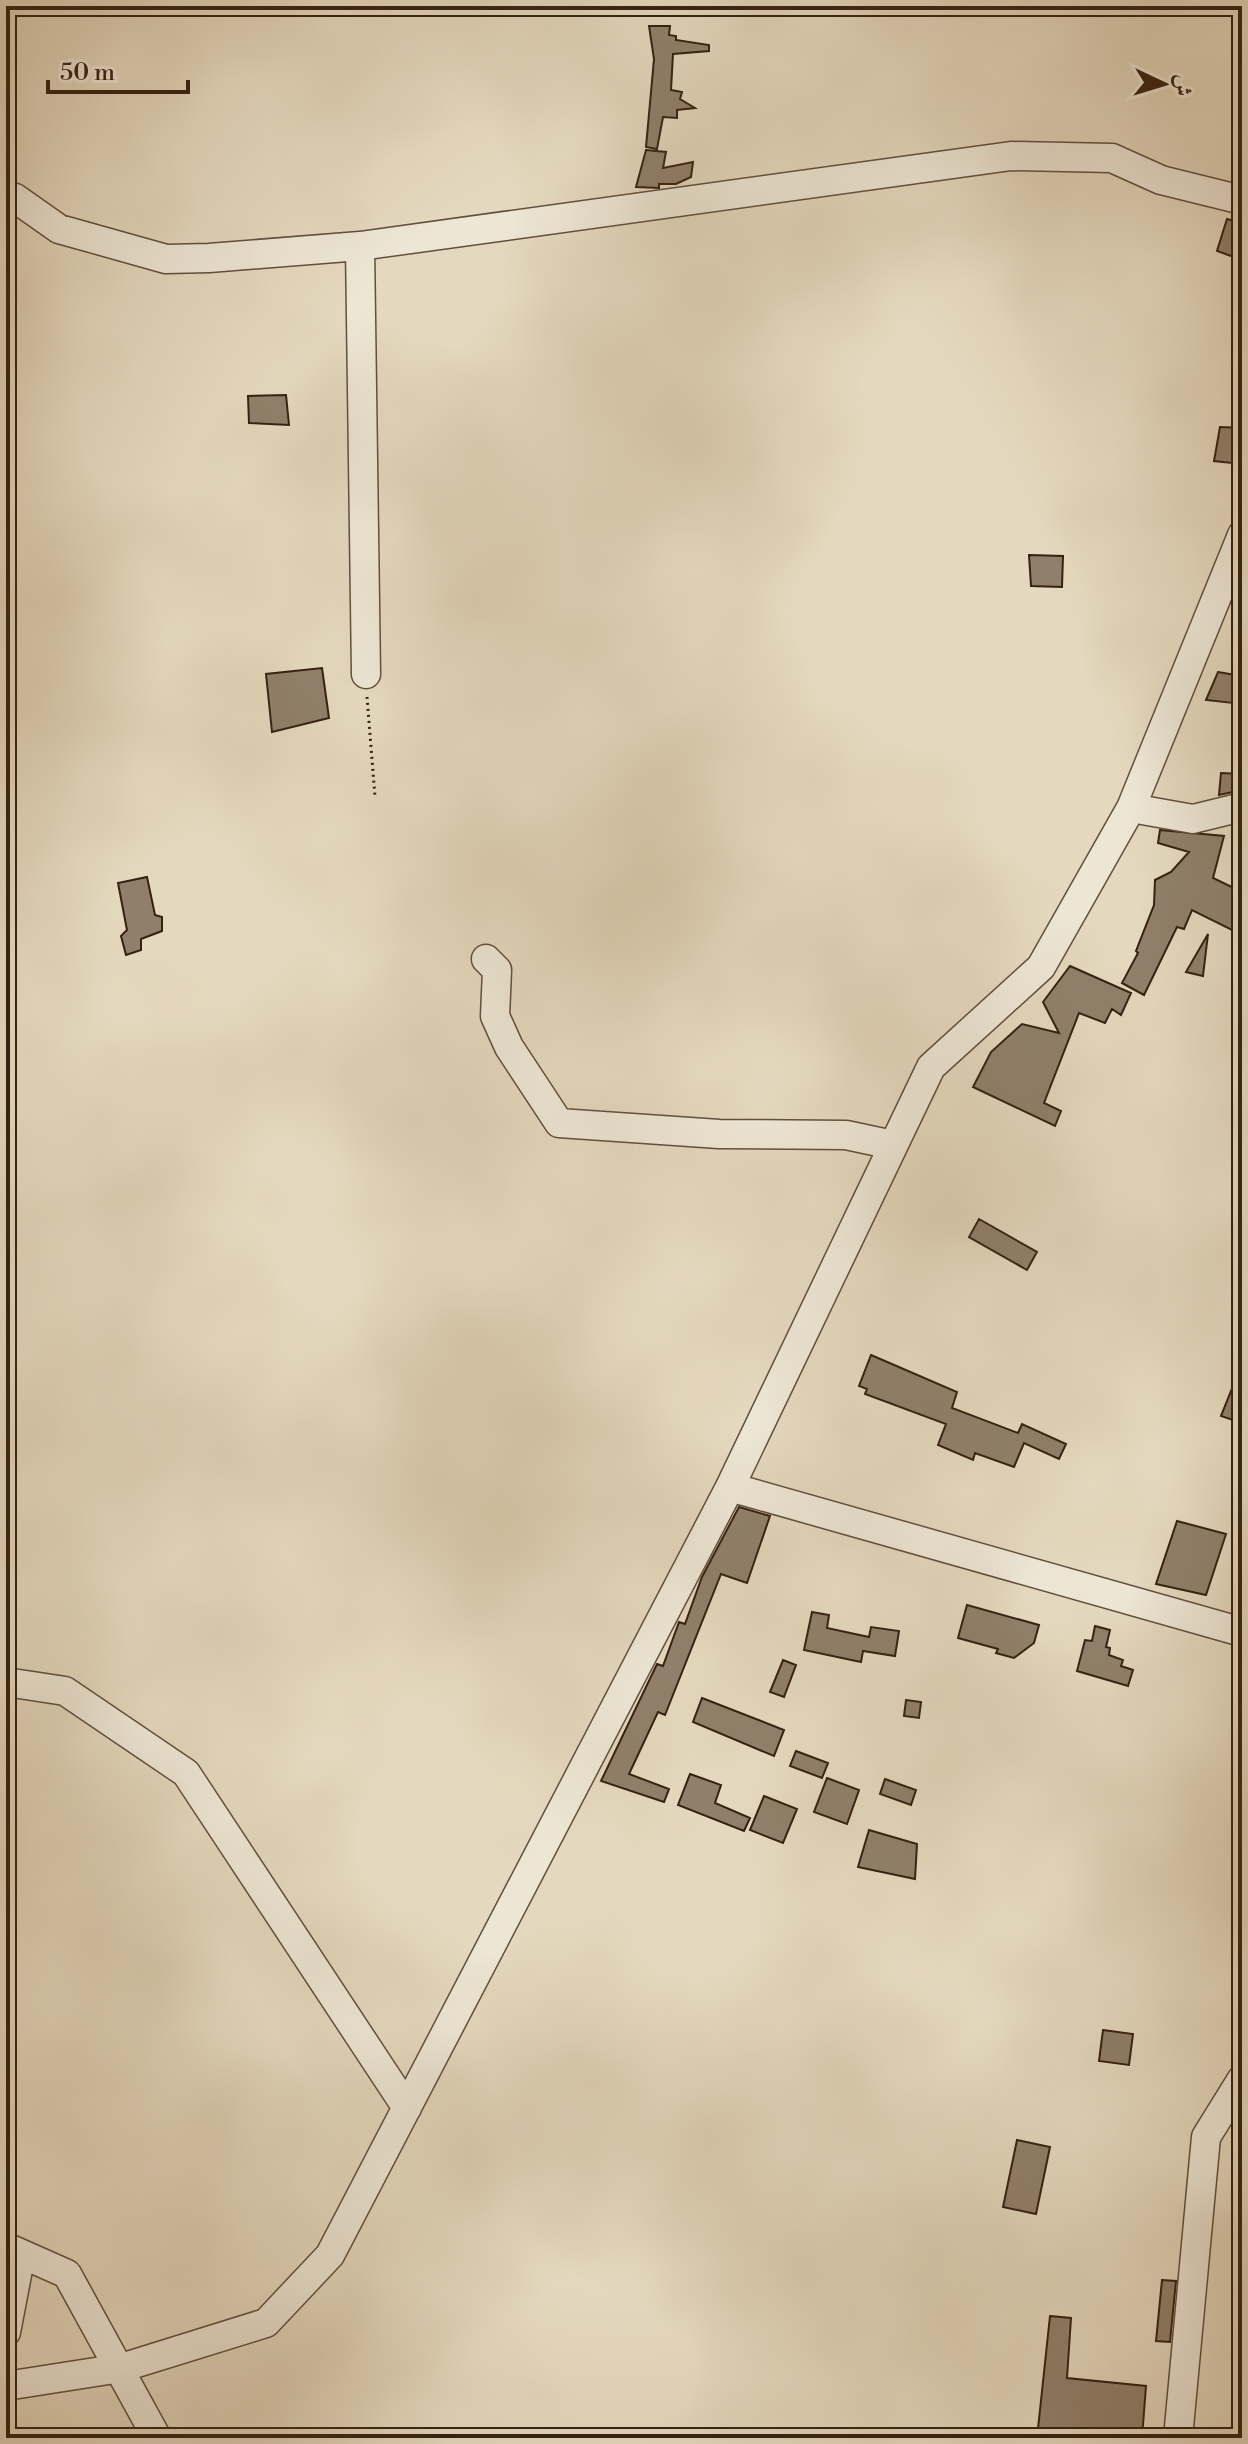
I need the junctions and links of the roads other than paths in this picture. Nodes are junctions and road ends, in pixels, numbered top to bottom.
1 (6, 196) edge
2 (1242, 200) edge
3 (360, 246) junction
4 (1242, 535) edge
5 (366, 674) road end
6 (1242, 807) edge
7 (1131, 808) junction
8 (486, 959) dead end
9 (893, 1145) junction
10 (730, 1487) junction
11 (1242, 1632) edge
12 (6, 1682) edge
13 (1242, 2079) edge
14 (407, 2108) junction
15 (14, 2250) edge
16 (6, 2332) edge
17 (121, 2368) junction
18 (6, 2386) edge
19 (157, 2438) edge
20 (1178, 2438) edge

1 - 3 street
2 - 3 street
3 - 5 street
4 - 7 street
6 - 7 street
7 - 9 street
8 - 9 street
9 - 10 street
10 - 11 street
10 - 14 street
12 - 14 street
13 - 20 street
14 - 17 street
15 - 16 street
15 - 17 street
17 - 18 street
17 - 19 street

